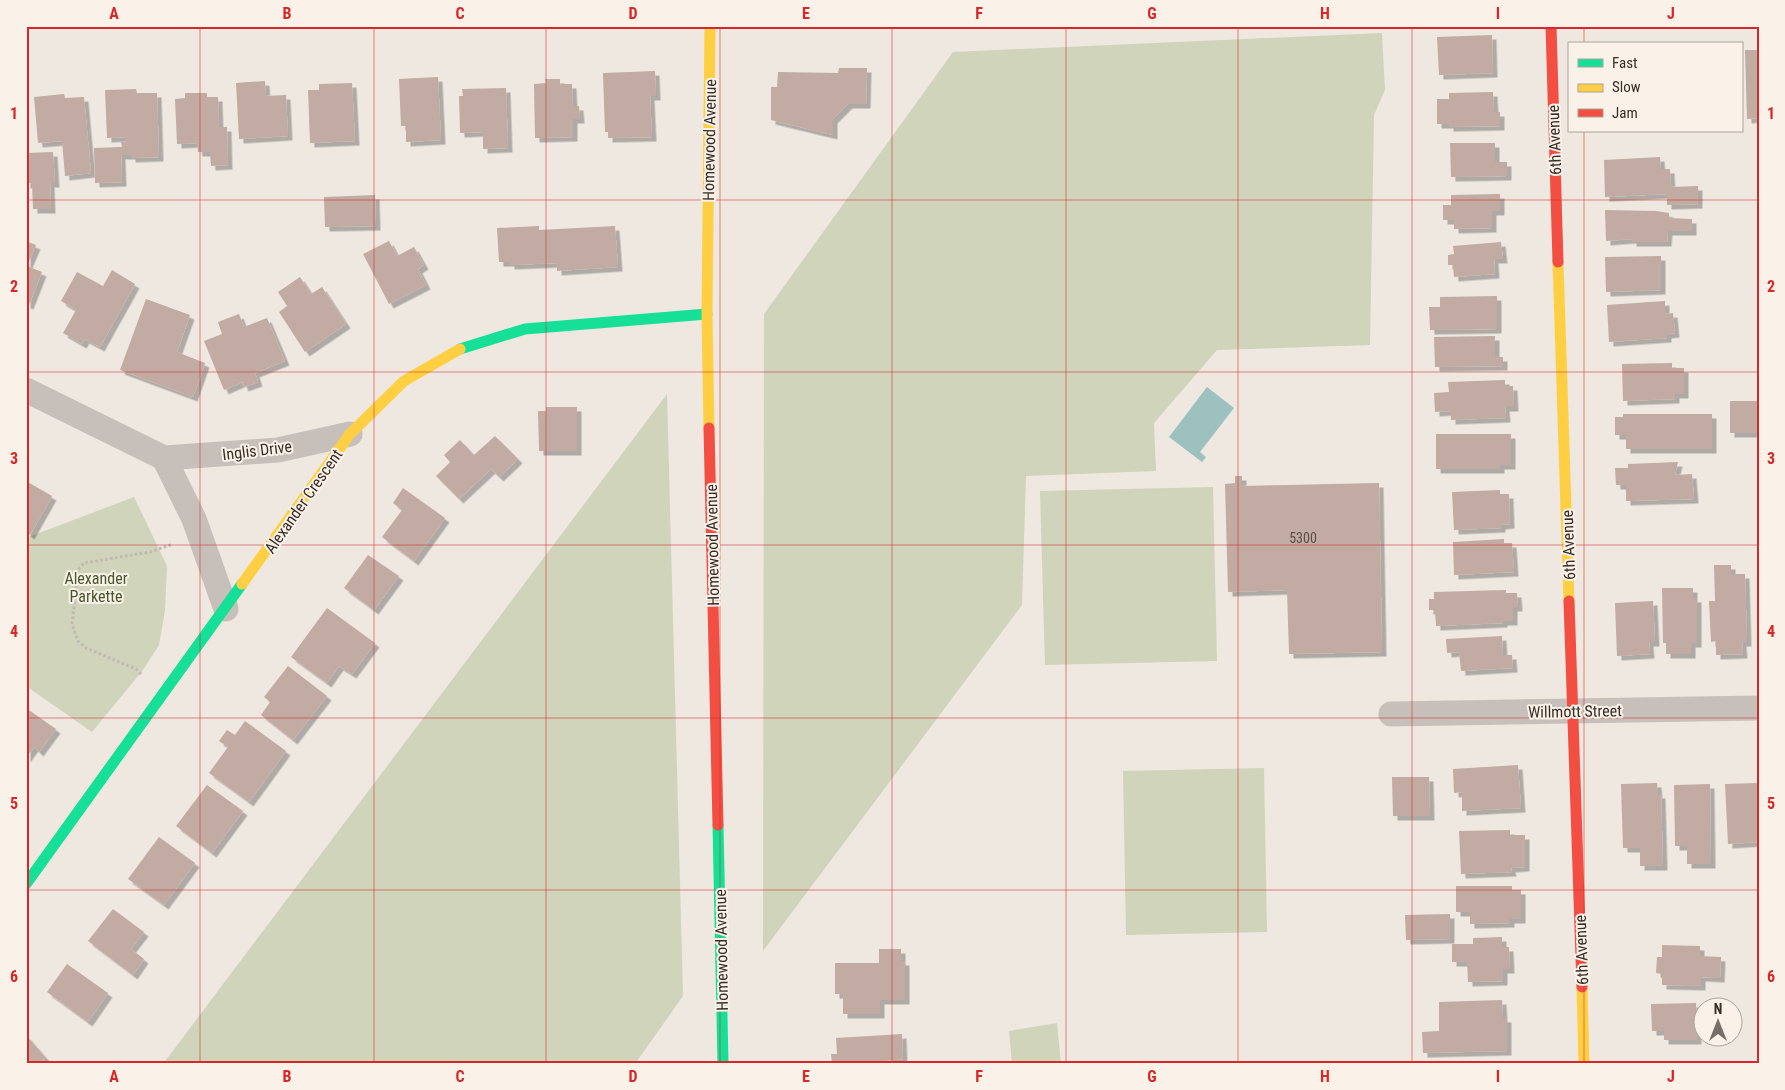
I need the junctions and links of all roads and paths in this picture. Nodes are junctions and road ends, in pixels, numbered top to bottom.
1 (710, 26) edge
2 (1551, 26) edge
3 (707, 314) junction
4 (26, 390) edge
5 (350, 434) junction
6 (164, 458) junction
7 (198, 531) junction
8 (226, 609) junction
9 (163, 695) junction
10 (1759, 708) edge
11 (1574, 711) junction
12 (1391, 714) dead end
13 (26, 884) edge
14 (723, 1064) edge
15 (1584, 1064) edge

1 - 3 street, Homewood Avenue
2 - 11 street, 6th Avenue
3 - 5 street, Alexander Crescent
3 - 14 street, Homewood Avenue
4 - 6 street
5 - 6 street, Inglis Drive
5 - 8 street, Alexander Crescent
6 - 7 street
7 - 8 street
7 - 9 path
8 - 9 street, Alexander Crescent
9 - 13 street, Alexander Crescent
10 - 11 street, Willmott Street
11 - 12 street, Willmott Street
11 - 15 street, 6th Avenue

